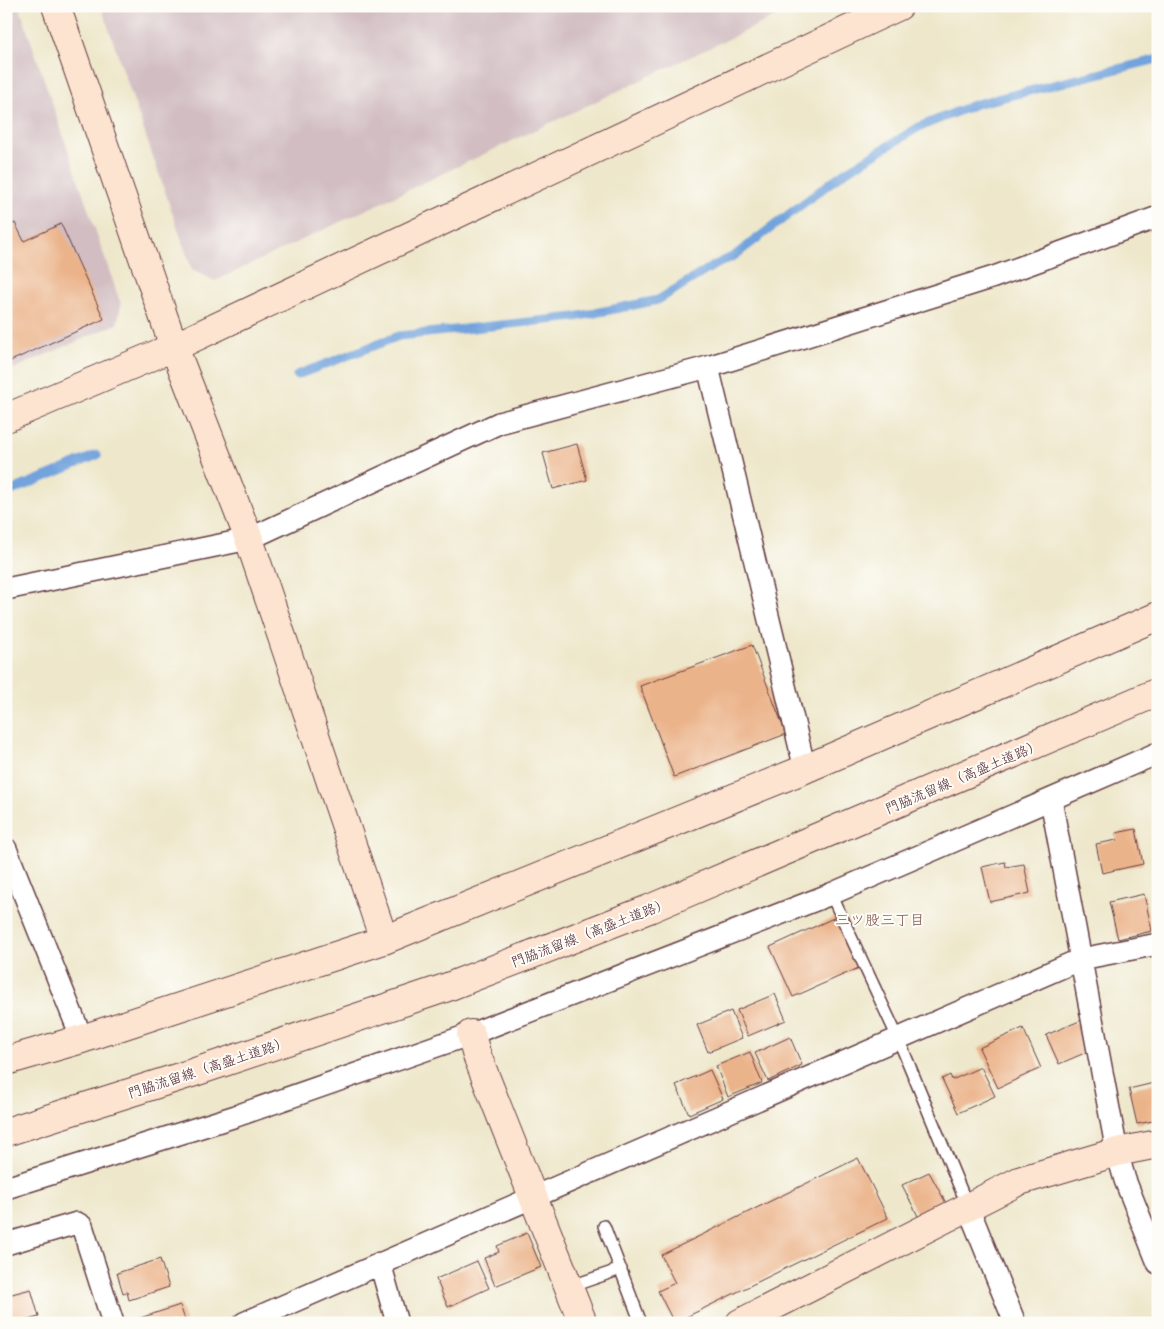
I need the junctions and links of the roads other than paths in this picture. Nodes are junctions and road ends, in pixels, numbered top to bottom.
1 (56, 6) edge
2 (899, 6) edge
3 (1158, 217) edge
4 (174, 347) junction
5 (708, 367) junction
6 (6, 418) edge
7 (249, 538) junction
8 (6, 589) edge
9 (1158, 616) edge
10 (1158, 692) edge
11 (1158, 753) edge
12 (806, 769) junction
13 (1051, 800) junction
14 (6, 849) edge
15 (831, 894) junction
16 (384, 940) junction
17 (1158, 944) edge
18 (1081, 959) junction
19 (471, 1034) junction
20 (898, 1038) junction
21 (82, 1039) junction
22 (6, 1061) edge
23 (6, 1132) edge
24 (1158, 1144) edge
25 (1117, 1152) junction
26 (6, 1188) edge
27 (531, 1196) junction
28 (968, 1207) junction
29 (604, 1226) dead end
30 (6, 1244) edge
31 (380, 1263) junction
32 (1158, 1263) edge
33 (621, 1269) junction
34 (569, 1287) junction
35 (113, 1323) edge
36 (244, 1323) edge
37 (397, 1323) edge
38 (583, 1323) edge
39 (641, 1323) edge
40 (740, 1323) edge
41 (1015, 1323) edge

1 - 4 street
2 - 4 street
3 - 5 street
4 - 6 street
4 - 7 street
5 - 7 street
5 - 12 street
7 - 8 street
7 - 16 street
9 - 12 street
10 - 23 street, 門脇流留線（高盛土道路）
11 - 13 street
12 - 16 street
13 - 15 street
13 - 18 street
14 - 21 street
15 - 19 street
15 - 20 lane
16 - 21 street
17 - 18 street
18 - 20 street
18 - 25 street
19 - 26 street
19 - 27 street
20 - 27 street
20 - 28 lane
21 - 22 street
24 - 25 street
25 - 28 street
25 - 32 street
27 - 31 street
27 - 34 street
28 - 40 street
28 - 41 street
29 - 33 lane
30 - 35 street
31 - 36 street
31 - 37 street
33 - 34 lane
33 - 39 lane
34 - 38 street

